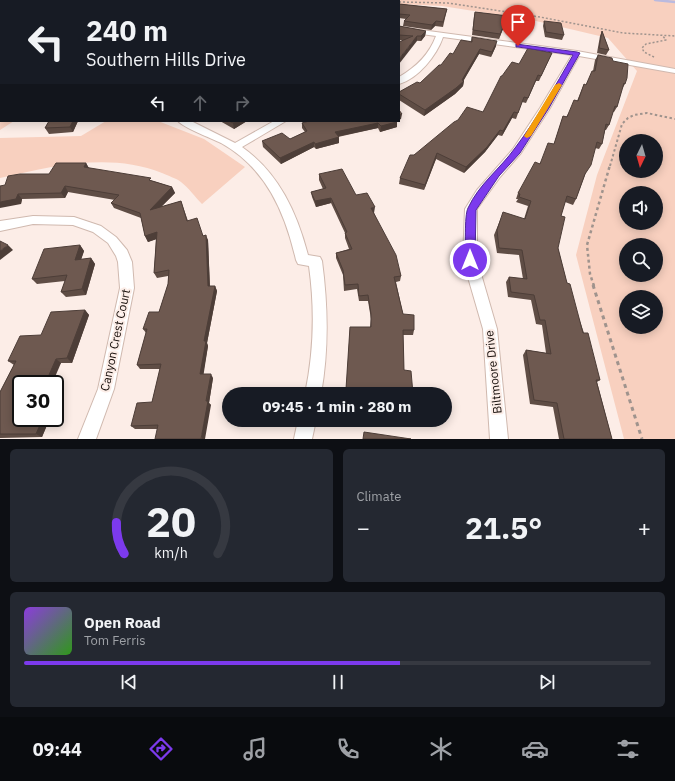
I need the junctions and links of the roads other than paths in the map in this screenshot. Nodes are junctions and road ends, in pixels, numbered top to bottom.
1 (400, 29) edge
2 (440, 35) junction
3 (577, 53) junction
4 (675, 71) edge
5 (400, 80) edge
6 (185, 122) edge
7 (279, 122) edge
8 (235, 146) junction
9 (0, 226) edge
10 (314, 387) edge
11 (306, 427) edge
12 (87, 439) edge
13 (303, 439) edge
14 (499, 439) edge

1 - 2 street
2 - 3 street
2 - 5 street
3 - 4 street
3 - 14 street, Biltmoore Drive
6 - 8 street
7 - 8 street
8 - 10 street
9 - 12 street, Canyon Crest Court
11 - 13 street

